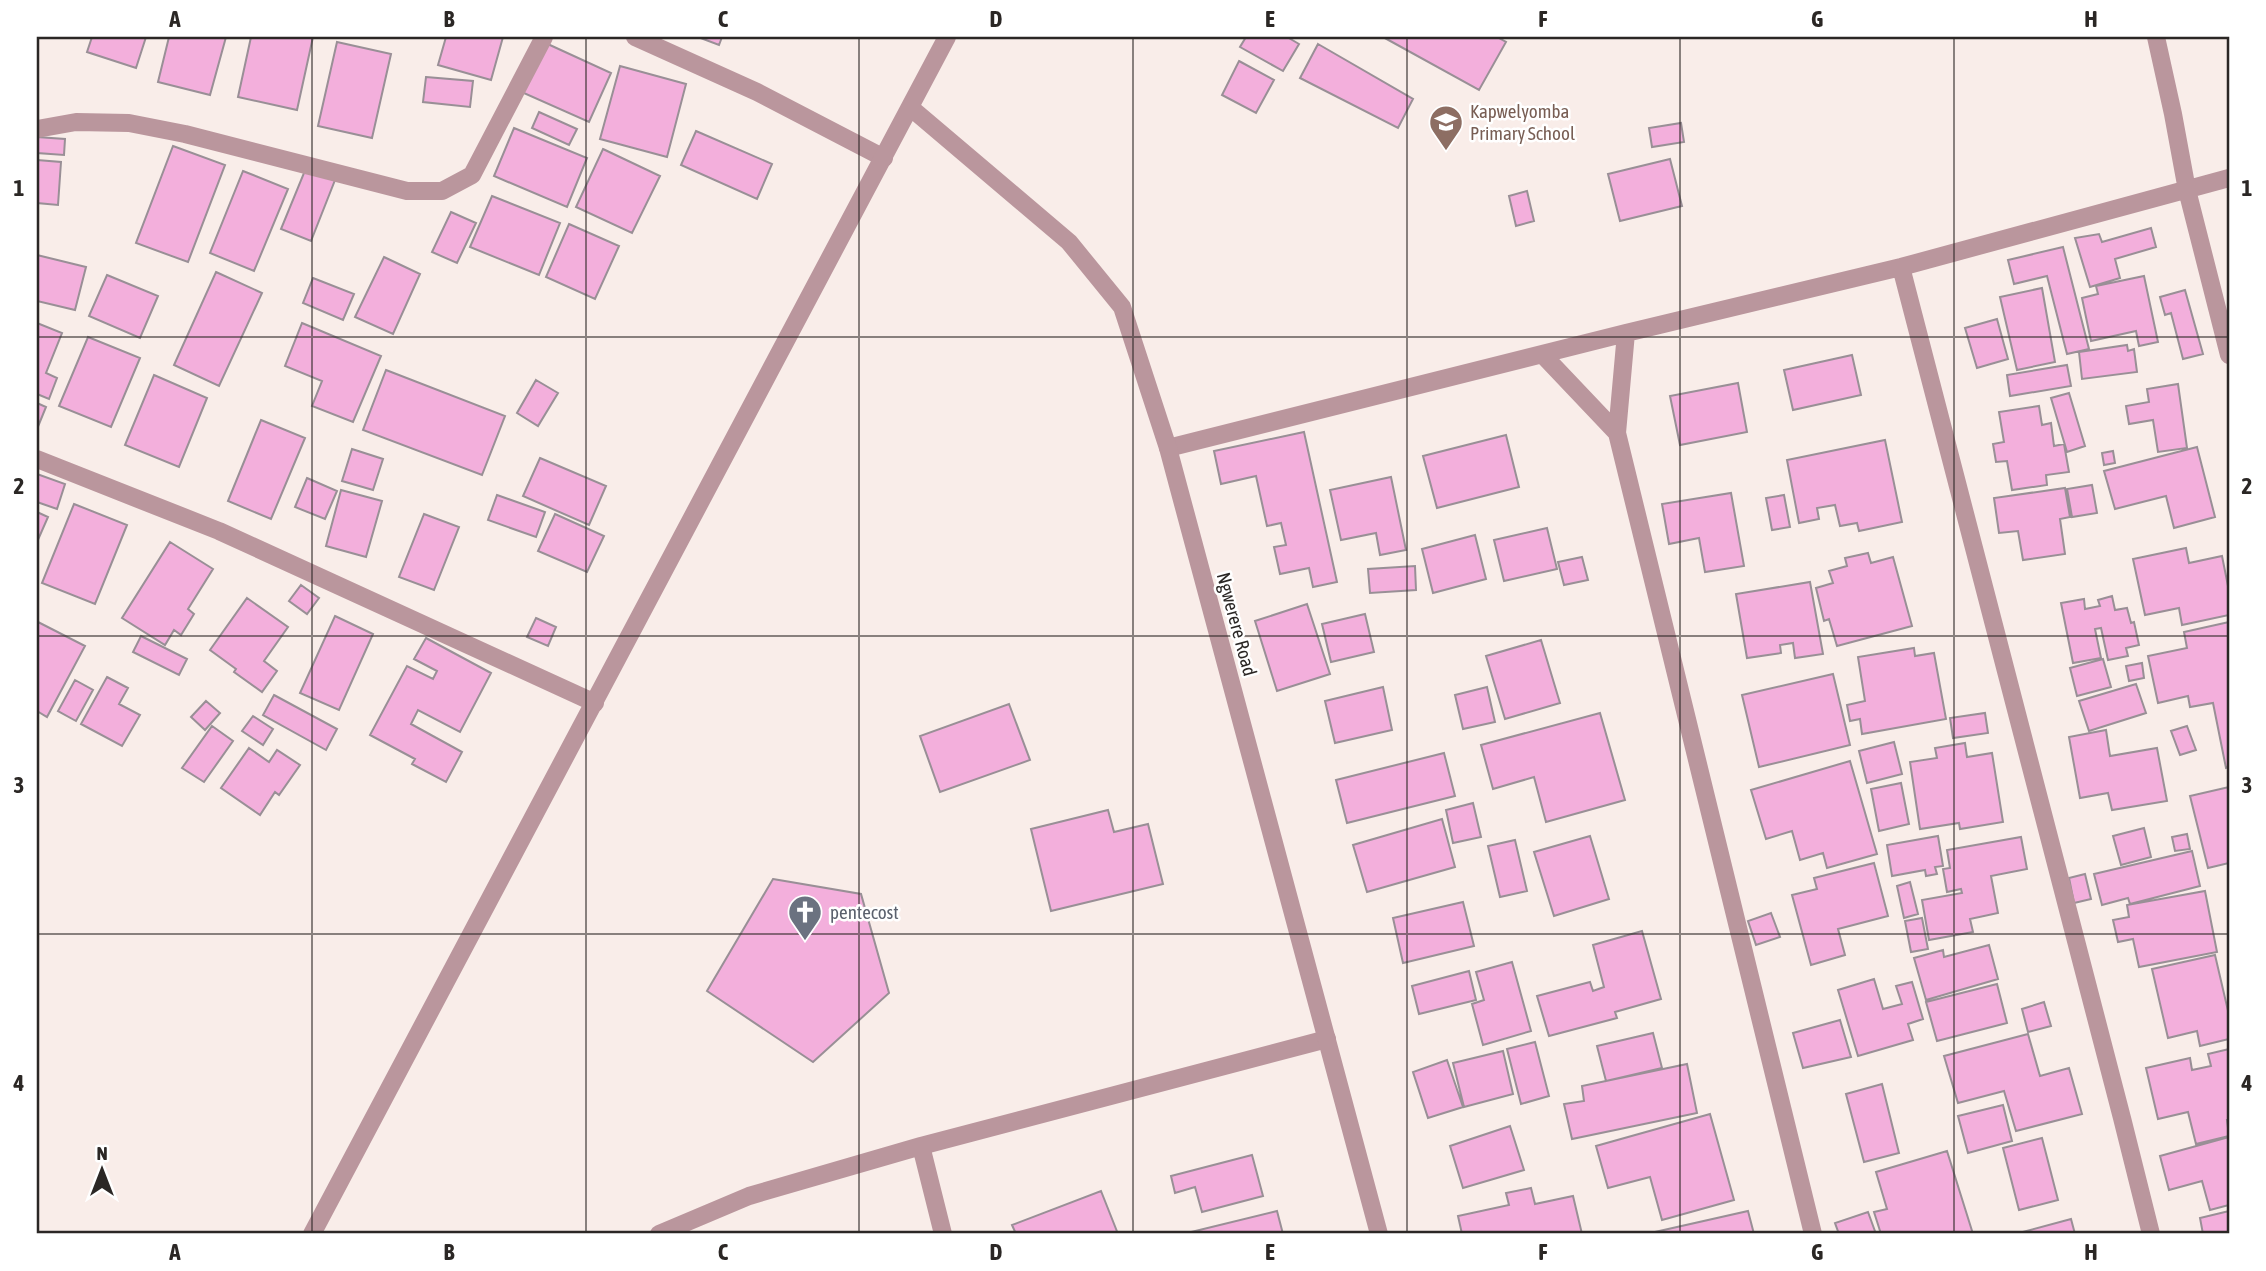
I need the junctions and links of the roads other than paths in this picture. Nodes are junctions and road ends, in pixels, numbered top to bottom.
1 (544, 37) edge
2 (635, 37) edge
3 (947, 37) edge
4 (2156, 37) edge
5 (911, 108) junction
6 (37, 129) edge
7 (884, 159) junction
8 (2229, 178) edge
9 (2187, 190) junction
10 (1901, 267) junction
11 (1626, 333) junction
12 (1543, 355) junction
13 (2229, 355) edge
14 (1617, 433) junction
15 (1168, 448) junction
16 (37, 459) edge
17 (595, 703) junction
18 (1327, 1039) junction
19 (921, 1146) junction
20 (312, 1234) edge
21 (659, 1234) edge
22 (943, 1234) edge
23 (1379, 1234) edge
24 (1813, 1234) edge
25 (2151, 1234) edge

1 - 6 street
2 - 7 street
3 - 5 street
4 - 9 street
5 - 7 street
5 - 15 street, Ngwerere Road
7 - 17 street
8 - 9 street
9 - 10 street
9 - 13 street
10 - 11 street
10 - 25 street
11 - 12 street
11 - 14 street
12 - 14 street
12 - 15 street
14 - 24 street
15 - 18 street, Ngwerere Road
16 - 17 street
17 - 20 street
18 - 19 street
18 - 23 street, Ngwerere Road
19 - 21 street
19 - 22 street

